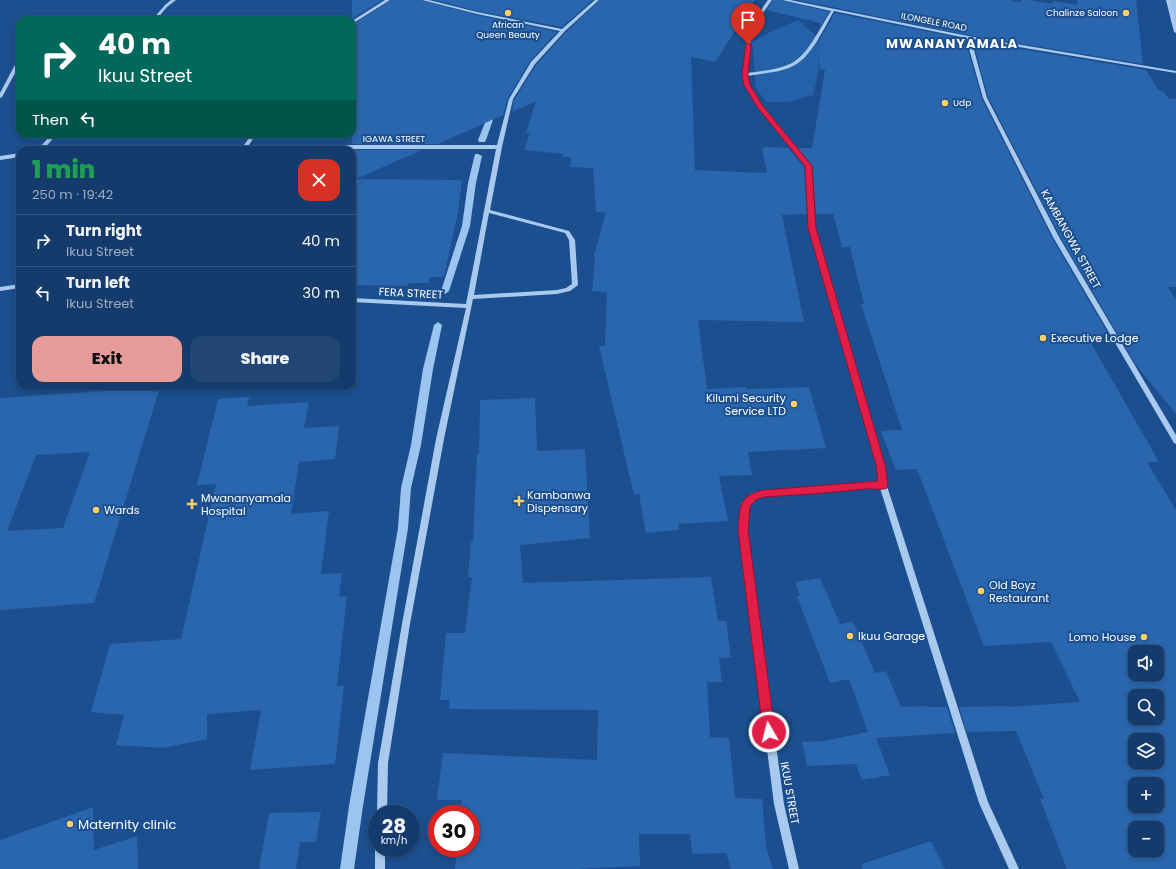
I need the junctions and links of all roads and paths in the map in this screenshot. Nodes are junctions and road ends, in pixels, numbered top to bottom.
1 (174, 0) edge
2 (388, 0) edge
3 (424, 0) edge
4 (596, 0) edge
5 (770, 0) edge
6 (784, 0) edge
7 (1168, 0) edge
8 (833, 10) junction
9 (157, 16) edge
10 (356, 20) edge
11 (563, 30) junction
12 (1176, 32) edge
13 (968, 37) junction
14 (16, 67) edge
15 (1176, 72) edge
16 (745, 75) junction
17 (0, 97) edge
18 (51, 138) edge
19 (251, 138) edge
20 (44, 146) edge
21 (246, 146) edge
22 (356, 146) edge
23 (499, 147) junction
24 (16, 156) edge
25 (0, 158) edge
26 (487, 211) junction
27 (16, 287) edge
28 (0, 289) edge
29 (470, 297) junction
30 (356, 300) edge
31 (469, 306) junction
32 (1176, 441) edge
33 (883, 486) junction
34 (382, 805) edge
35 (380, 857) edge
36 (380, 869) edge
37 (794, 869) edge
38 (1014, 869) edge

1 - 9 street
2 - 10 street
3 - 11 street
4 - 11 street
5 - 16 street
6 - 8 street, ILONGELE ROAD
7 - 12 street
8 - 13 street, ILONGELE ROAD
8 - 16 street
11 - 23 street
13 - 15 street, ILONGELE ROAD
13 - 32 street, KAMBANGWA STREET
14 - 17 street
16 - 33 street
18 - 20 street
19 - 21 street
22 - 23 street, IGAWA STREET
23 - 26 street
24 - 25 street
26 - 29 street
26 - 29 street
27 - 28 street
29 - 31 street
30 - 31 street, FERA STREET
31 - 34 street
33 - 37 street, IKUU STREET
33 - 38 street
35 - 36 street

